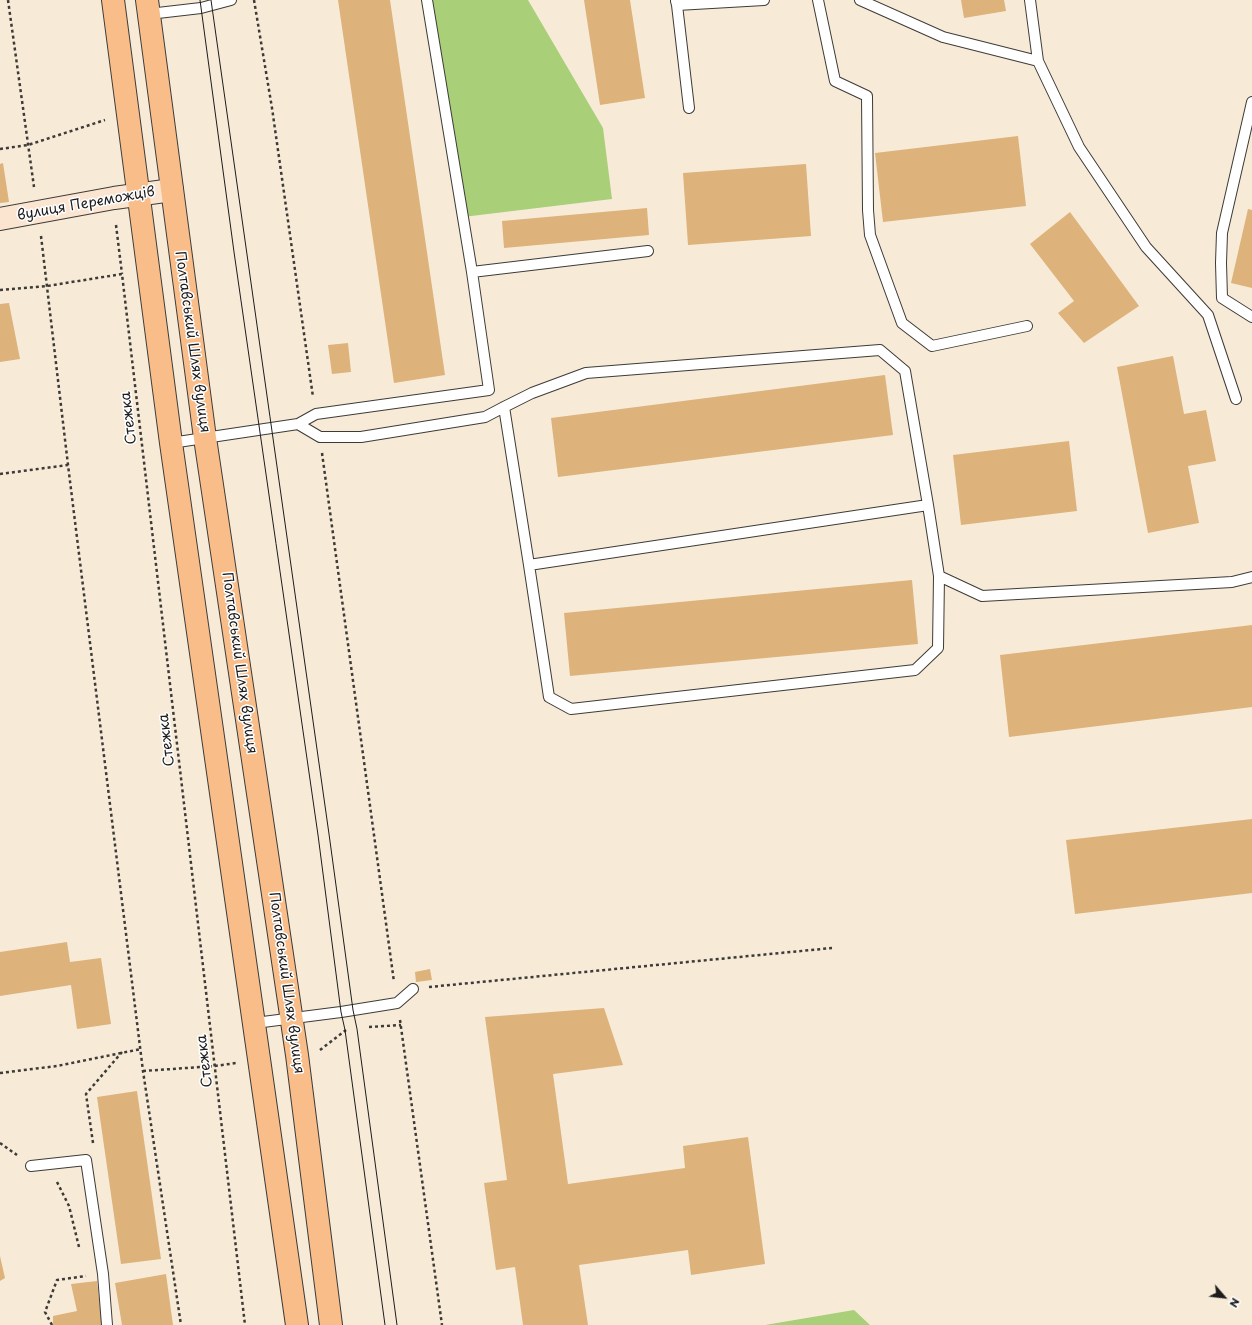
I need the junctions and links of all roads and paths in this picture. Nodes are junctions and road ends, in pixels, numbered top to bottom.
1 (8, 0) edge
2 (113, 0) edge
3 (230, 0) edge
4 (254, 0) edge
5 (427, 0) edge
6 (764, 0) edge
7 (818, 0) edge
8 (860, 0) edge
9 (1030, 0) edge
10 (677, 3) edge
11 (148, 7) edge
12 (1038, 61) junction
13 (1252, 102) edge
14 (689, 108) dead end
15 (106, 120) dead end
16 (28, 146) junction
17 (0, 149) edge
18 (34, 187) dead end
19 (172, 190) junction
20 (138, 194) junction
21 (0, 219) edge
22 (41, 236) dead end
23 (648, 251) dead end
24 (472, 272) junction
25 (47, 286) junction
26 (0, 290) edge
27 (1252, 317) edge
28 (1027, 326) dead end
29 (1236, 400) dead end
30 (504, 407) junction
31 (316, 414) junction
32 (298, 424) junction
33 (320, 437) junction
34 (205, 438) junction
35 (172, 443) junction
36 (68, 465) junction
37 (0, 474) edge
38 (928, 505) junction
39 (528, 565) junction
40 (939, 576) junction
41 (1252, 577) edge
42 (832, 948) dead end
43 (413, 989) joint
44 (397, 1003) junction
45 (292, 1018) junction
46 (255, 1023) junction
47 (401, 1025) junction
48 (364, 1028) dead end
49 (351, 1030) dead end
50 (141, 1049) junction
51 (318, 1052) dead end
52 (240, 1063) dead end
53 (215, 1066) junction
54 (143, 1071) junction
55 (0, 1073) edge
56 (0, 1143) edge
57 (32, 1166) junction
58 (103, 1274) junction
59 (52, 1325) edge
60 (108, 1325) edge
61 (181, 1325) edge
62 (245, 1325) edge
63 (297, 1325) edge
64 (331, 1325) edge
65 (442, 1325) edge

1 - 16 path
2 - 20 main road
3 - 11 lane
4 - 31 path
5 - 24 lane
6 - 10 lane
7 - 28 lane
8 - 12 lane
9 - 12 lane
10 - 14 lane
11 - 19 main road, Полтавський Шлях вулиця
12 - 29 lane
13 - 27 lane
15 - 16 path
16 - 17 path
16 - 18 path
19 - 20 street, вулиця Переможців
19 - 34 main road, Полтавський Шлях вулиця
20 - 21 street, вулиця Переможців
20 - 35 main road
22 - 25 path
23 - 24 lane
24 - 31 lane
25 - 26 path, Стежка
25 - 36 path
25 - 53 path, Стежка
30 - 33 lane
30 - 38 lane
30 - 39 lane
31 - 32 lane
32 - 33 lane
32 - 34 lane
33 - 44 path
34 - 35 lane
34 - 45 main road, Полтавський Шлях вулиця
35 - 46 main road
36 - 37 path
36 - 50 path
38 - 39 lane
38 - 40 lane
39 - 40 lane
40 - 41 lane
42 - 43 path
43 - 44 lane
44 - 45 lane
44 - 47 path
45 - 46 lane
45 - 64 main road, Полтавський Шлях вулиця
46 - 63 main road
47 - 48 path
47 - 65 path
49 - 51 path
50 - 54 path
50 - 55 path
52 - 53 path
53 - 54 path
53 - 62 path, Стежка
54 - 61 path
56 - 57 path
57 - 58 path
57 - 58 lane
58 - 59 path
58 - 60 lane

